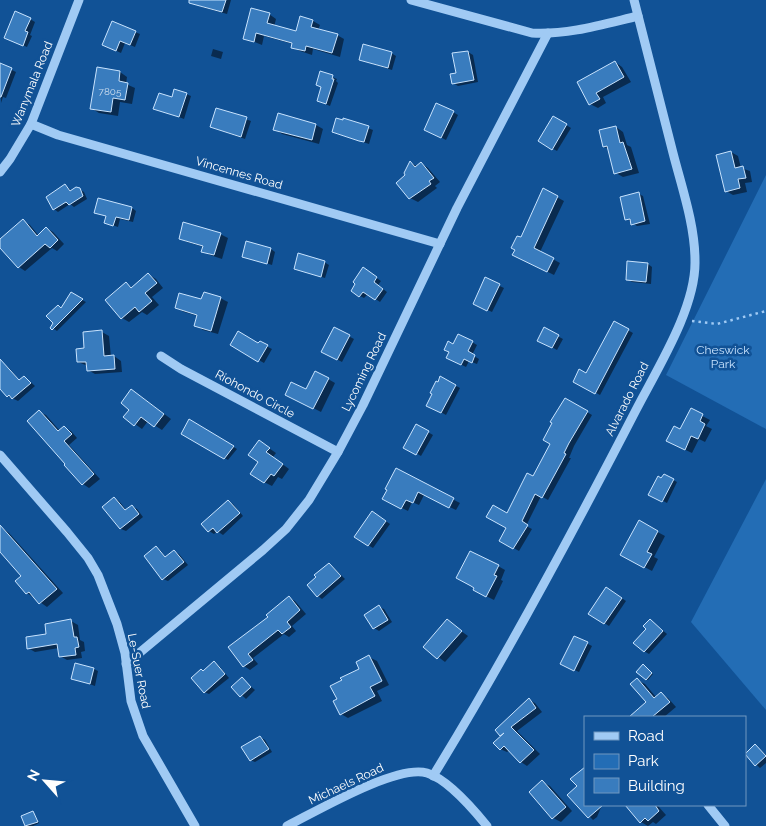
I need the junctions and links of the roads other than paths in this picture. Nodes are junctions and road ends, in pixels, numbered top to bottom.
1 (79, 0) edge
2 (411, 0) edge
3 (634, 0) edge
4 (638, 16) junction
5 (548, 33) junction
6 (31, 124) junction
7 (0, 172) edge
8 (440, 244) junction
9 (161, 356) dead end
10 (338, 452) junction
11 (0, 455) edge
12 (126, 664) junction
13 (433, 776) junction
14 (709, 806) edge
15 (195, 826) edge
16 (286, 826) edge
17 (487, 826) edge
18 (726, 826) edge

1 - 6 street, Wanymala Road
2 - 5 street
3 - 4 street, Alvarado Road
4 - 5 street
4 - 13 street, Alvarado Road
5 - 8 street, Lycoming Road
6 - 7 street, Wanymala Road
6 - 8 street, Vincennes Road
8 - 10 street, Lycoming Road
9 - 10 street, Riohondo Circle
10 - 12 street, Lycoming Road
11 - 12 street, Le-Suer Road
12 - 15 street, Le-Suer Road
13 - 16 street, Michaels Road
13 - 17 street
14 - 18 street

